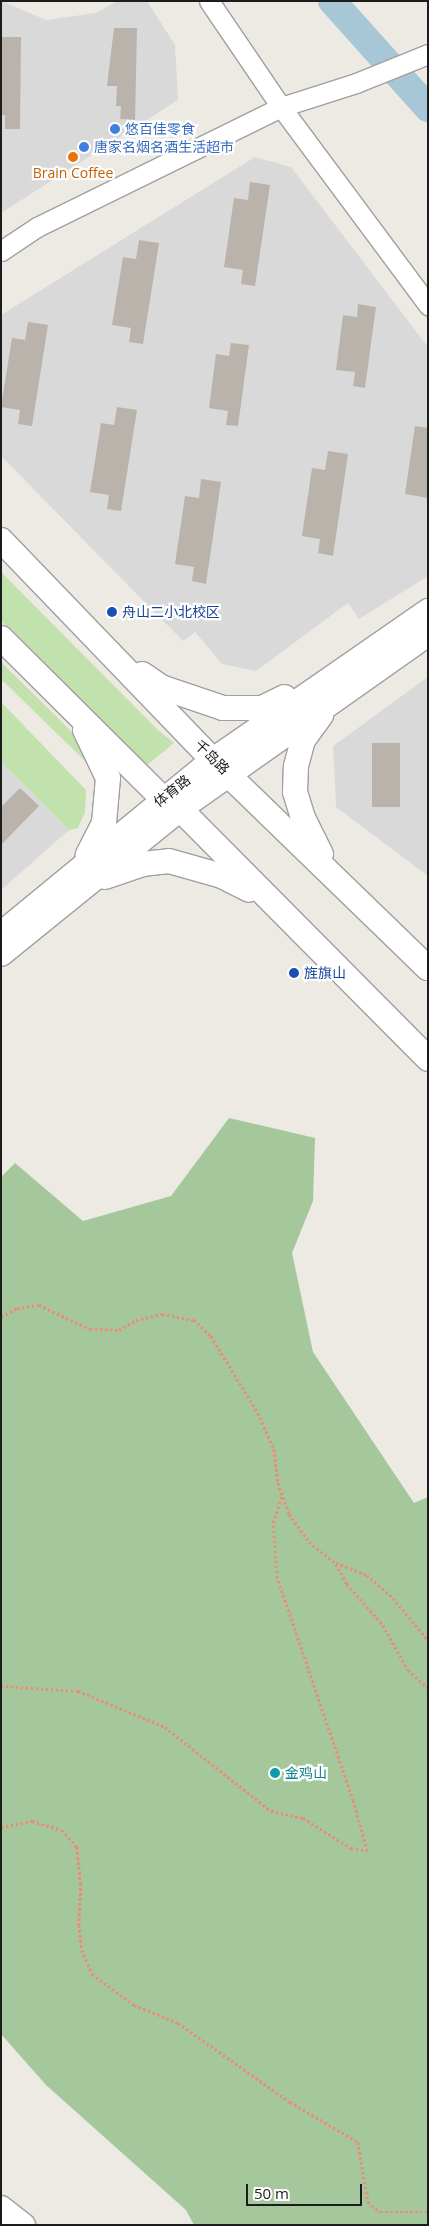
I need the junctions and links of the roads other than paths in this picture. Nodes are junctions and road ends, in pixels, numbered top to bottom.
1 (209, 1) edge
2 (428, 54) edge
3 (281, 106) junction
4 (1, 251) edge
5 (428, 305) edge
6 (1, 540) edge
7 (428, 611) edge
8 (428, 634) edge
9 (1, 638) edge
10 (113, 656) junction
11 (359, 657) junction
12 (328, 703) junction
13 (76, 713) junction
14 (221, 766) junction
15 (171, 803) junction
16 (89, 871) junction
17 (338, 880) junction
18 (264, 897) junction
19 (1, 934) edge
20 (1, 954) edge
21 (428, 968) edge
22 (428, 1059) edge
23 (1, 2208) edge
24 (23, 2225) edge

1 - 3 street
2 - 3 street
3 - 4 street
3 - 5 street
6 - 10 street, 千岛路
7 - 11 street, 体育路
8 - 12 street, 体育路
9 - 13 street
10 - 11 street
10 - 14 street, 千岛路
11 - 14 street, 体育路
12 - 14 street, 体育路
12 - 17 street
13 - 15 street
13 - 16 street
14 - 15 street, 体育路
14 - 17 street, 千岛路
15 - 16 street, 体育路
15 - 18 street
16 - 18 street
16 - 19 street, 体育路
16 - 20 street, 体育路
17 - 21 street, 千岛路
18 - 22 street
23 - 24 street

